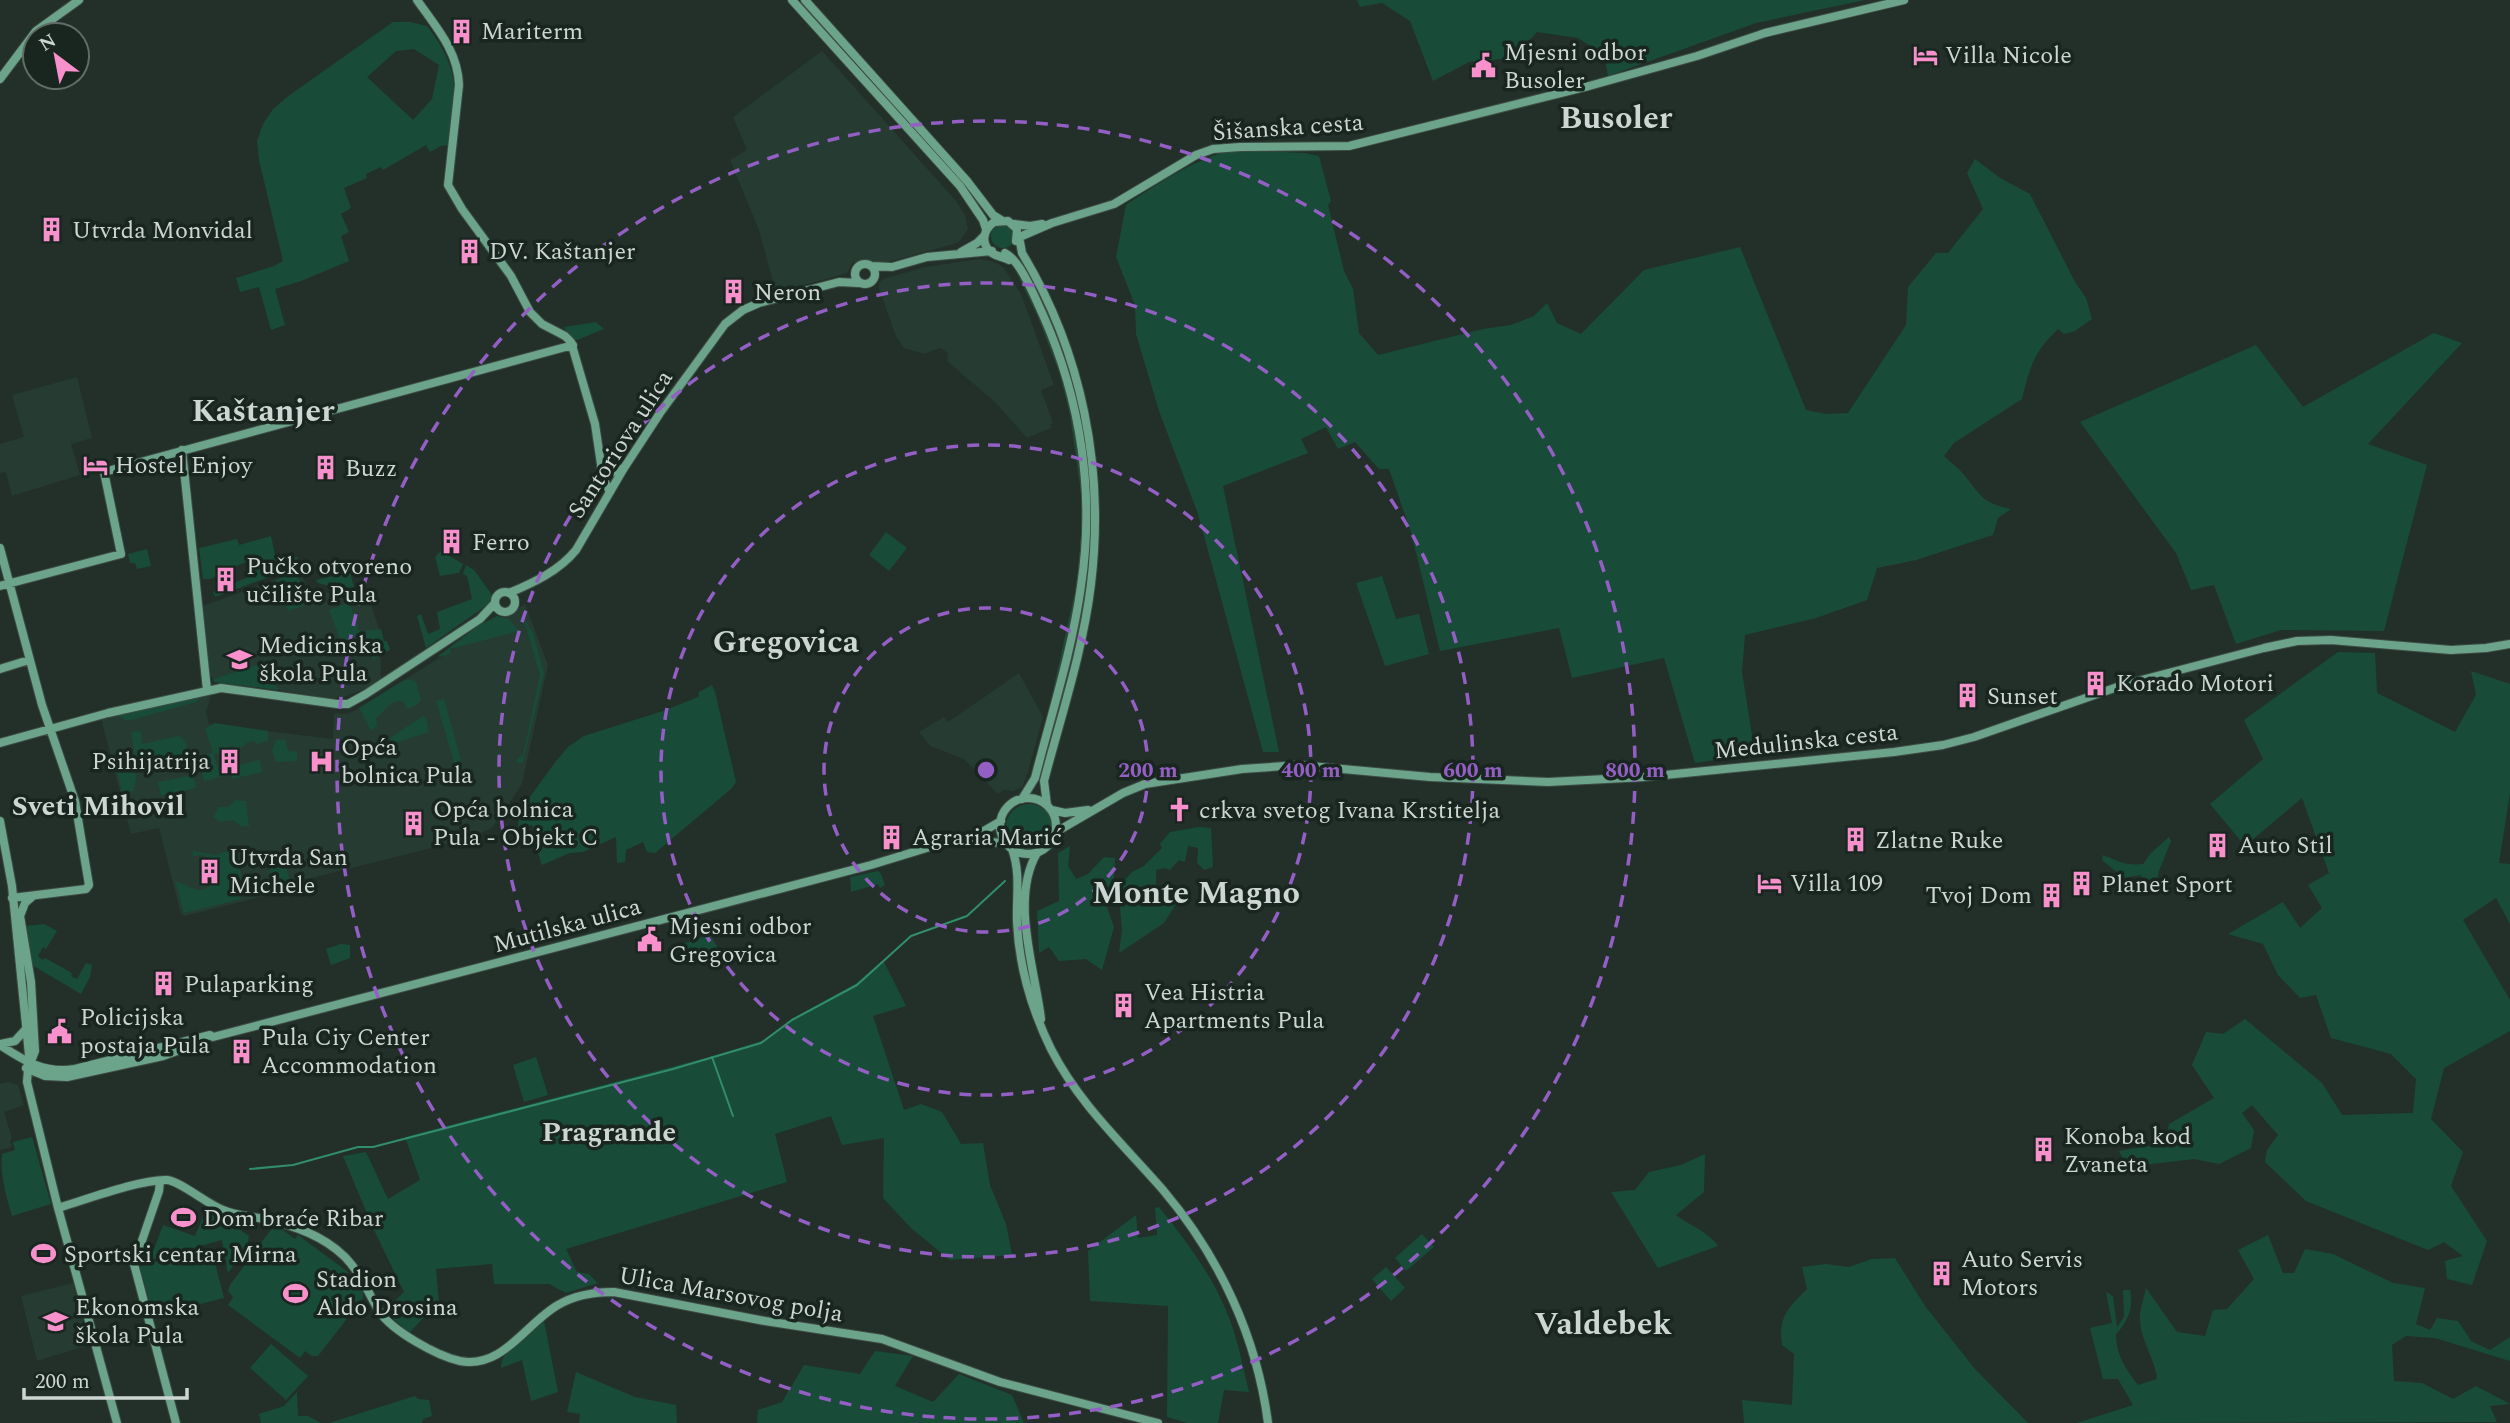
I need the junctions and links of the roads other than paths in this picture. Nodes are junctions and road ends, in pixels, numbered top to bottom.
1 (79, 0) edge
2 (416, 0) edge
3 (792, 0) edge
4 (805, 0) edge
5 (1904, 0) edge
6 (0, 79) edge
7 (1001, 217) junction
8 (1052, 223) junction
9 (1016, 225) junction
10 (987, 230) junction
11 (1019, 242) junction
12 (998, 253) junction
13 (958, 254) junction
14 (871, 266) junction
15 (892, 267) junction
16 (855, 271) junction
17 (875, 278) junction
18 (839, 282) junction
19 (858, 283) junction
20 (573, 345) junction
21 (182, 450) junction
22 (624, 468) junction
23 (602, 469) junction
24 (611, 491) junction
25 (0, 548) edge
26 (5, 585) edge
27 (529, 586) junction
28 (509, 593) junction
29 (495, 603) junction
30 (515, 604) junction
31 (502, 611) junction
32 (480, 619) junction
33 (2510, 643) edge
34 (29, 660) junction
35 (0, 668) edge
36 (207, 690) junction
37 (50, 729) junction
38 (0, 743) edge
39 (1022, 799) junction
40 (1049, 807) junction
41 (1098, 808) junction
42 (0, 821) edge
43 (1001, 821) junction
44 (1056, 832) junction
45 (970, 839) junction
46 (1009, 847) junction
47 (1037, 853) junction
48 (33, 895) junction
49 (12, 898) junction
50 (26, 1029) junction
51 (1043, 1032) junction
52 (214, 1037) junction
53 (0, 1044) edge
54 (0, 1050) edge
55 (29, 1067) junction
56 (160, 1181) junction
57 (58, 1208) junction
58 (117, 1423) edge
59 (176, 1423) edge
60 (1158, 1423) edge
61 (1266, 1423) edge

1 - 6 main road
2 - 20 main road
3 - 10 main road
4 - 7 main road
5 - 8 main road, Šišanska cesta
7 - 9 main road
7 - 10 main road
8 - 9 main road, Šišanska cesta
8 - 11 main road, Šišanska cesta
9 - 11 main road
10 - 12 main road
10 - 13 main road
11 - 12 main road
11 - 40 main road
12 - 13 main road
12 - 39 main road
13 - 15 main road
14 - 15 main road
14 - 16 main road
14 - 17 main road
15 - 17 main road
16 - 18 main road
16 - 19 main road
17 - 19 main road
18 - 19 main road
18 - 22 main road, Santoriova ulica
20 - 21 main road
20 - 23 main road
21 - 26 main road
21 - 36 main road
22 - 23 main road
22 - 24 main road, Santoriova ulica
23 - 24 main road
24 - 27 main road, Santoriova ulica
25 - 26 main road
26 - 34 main road
27 - 28 main road, Santoriova ulica
27 - 30 main road, Santoriova ulica
28 - 29 main road
28 - 30 main road
29 - 31 main road
29 - 32 main road
30 - 31 main road
31 - 32 main road
32 - 36 main road
33 - 41 main road, Medulinska cesta
34 - 35 main road
34 - 37 main road
36 - 37 main road
37 - 38 main road
37 - 48 main road
39 - 40 main road
39 - 43 main road
40 - 41 main road
40 - 44 main road
41 - 44 main road, Medulinska cesta
42 - 49 main road
43 - 45 main road, Mutilska ulica
43 - 46 main road
44 - 47 main road
45 - 46 main road, Mutilska ulica
45 - 52 main road, Mutilska ulica
46 - 47 main road
46 - 51 main road
47 - 51 main road
48 - 49 main road
48 - 55 main road
49 - 50 main road
50 - 53 main road
50 - 55 main road
51 - 61 main road
52 - 55 main road, Mutilska ulica
52 - 55 main road, Mutilska ulica
53 - 55 main road
54 - 55 main road
55 - 57 main road
56 - 57 main road
56 - 59 main road
56 - 60 main road, Ulica Marsovog polja
57 - 58 main road

